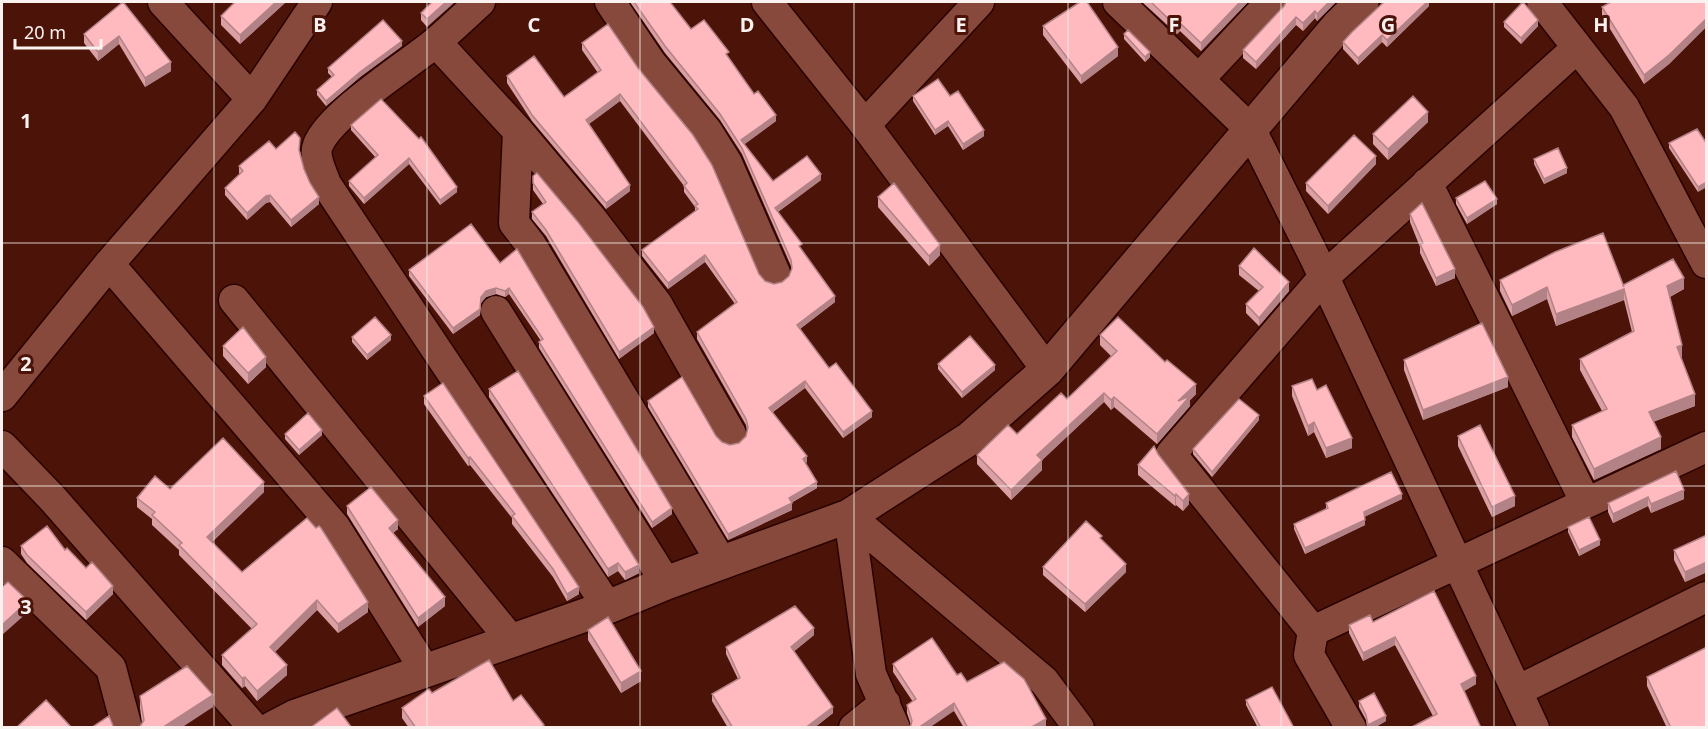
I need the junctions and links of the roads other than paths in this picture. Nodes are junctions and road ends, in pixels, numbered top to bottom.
1 (163, 2) edge
2 (317, 2) edge
3 (480, 2) edge
4 (610, 2) edge
5 (767, 2) edge
6 (979, 2) edge
7 (1118, 2) edge
8 (1271, 2) edge
9 (1362, 2) edge
10 (1542, 2) edge
11 (436, 42) junction
12 (1577, 48) junction
13 (1199, 80) junction
14 (252, 99) junction
15 (865, 125) junction
16 (1251, 130) junction
17 (518, 131) junction
18 (1427, 183) junction
19 (1707, 262) edge
20 (109, 264) junction
21 (775, 273) dead end
22 (1324, 277) junction
23 (234, 300) dead end
24 (496, 311) dead end
25 (1047, 370) junction
26 (2, 396) edge
27 (731, 434) dead end
28 (2, 446) edge
29 (1707, 447) edge
30 (1586, 503) junction
31 (849, 516) junction
32 (2, 562) edge
33 (1456, 562) junction
34 (722, 563) junction
35 (666, 583) junction
36 (1707, 597) edge
37 (608, 607) junction
38 (1313, 631) junction
39 (511, 640) junction
40 (425, 670) junction
41 (1517, 691) junction
42 (890, 715) edge
43 (127, 728) edge
44 (254, 728) edge
45 (273, 728) edge
46 (854, 728) edge
47 (1078, 728) edge
48 (1351, 728) edge
49 (1533, 728) edge

1 - 14 street
2 - 14 street
3 - 11 street
4 - 21 street
5 - 15 street
6 - 15 street
7 - 13 street
8 - 13 street
9 - 16 street
10 - 12 street
11 - 17 street
11 - 37 street
12 - 18 street
12 - 19 street
13 - 16 street
14 - 20 street
15 - 25 street
16 - 22 street
16 - 25 street
17 - 27 street
17 - 34 street
18 - 22 street
18 - 30 street
20 - 26 street
20 - 40 street
22 - 33 street
22 - 38 street
23 - 39 street
24 - 35 street
25 - 31 street
28 - 44 street
29 - 30 street
30 - 33 street
31 - 34 street
31 - 42 street
31 - 47 street
32 - 43 street
33 - 38 street
33 - 41 street
34 - 35 street
35 - 37 street
36 - 41 street
37 - 39 street
38 - 48 street
39 - 40 street
40 - 45 street
41 - 49 street
42 - 46 street

